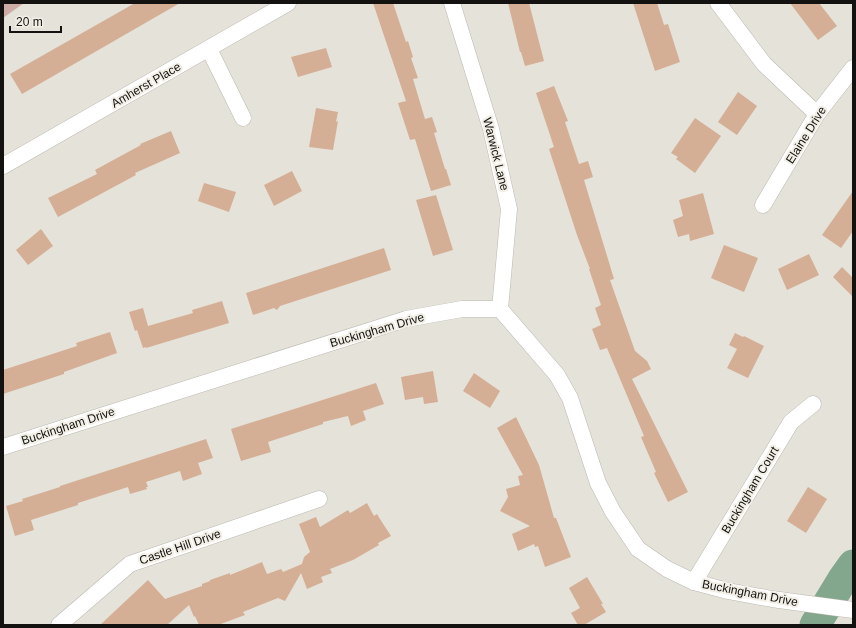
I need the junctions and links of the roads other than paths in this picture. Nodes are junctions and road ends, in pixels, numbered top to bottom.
1 (288, 3) edge
2 (452, 3) edge
3 (718, 3) edge
4 (209, 49) junction
5 (853, 68) edge
6 (817, 114) junction
7 (243, 118) dead end
8 (3, 166) edge
9 (763, 205) dead end
10 (500, 309) junction
11 (813, 404) dead end
12 (3, 447) edge
13 (319, 499) dead end
14 (694, 582) junction
15 (853, 610) edge
16 (59, 625) edge

1 - 4 street, Amherst Place
2 - 10 street, Warwick Lane
3 - 6 street
4 - 7 street
4 - 8 street, Amherst Place
5 - 6 street, Elaine Drive
6 - 9 street, Elaine Drive
10 - 12 street, Buckingham Drive
10 - 14 street, Buckingham Drive
11 - 14 street, Buckingham Court
13 - 16 street, Castle Hill Drive
14 - 15 street, Buckingham Drive

